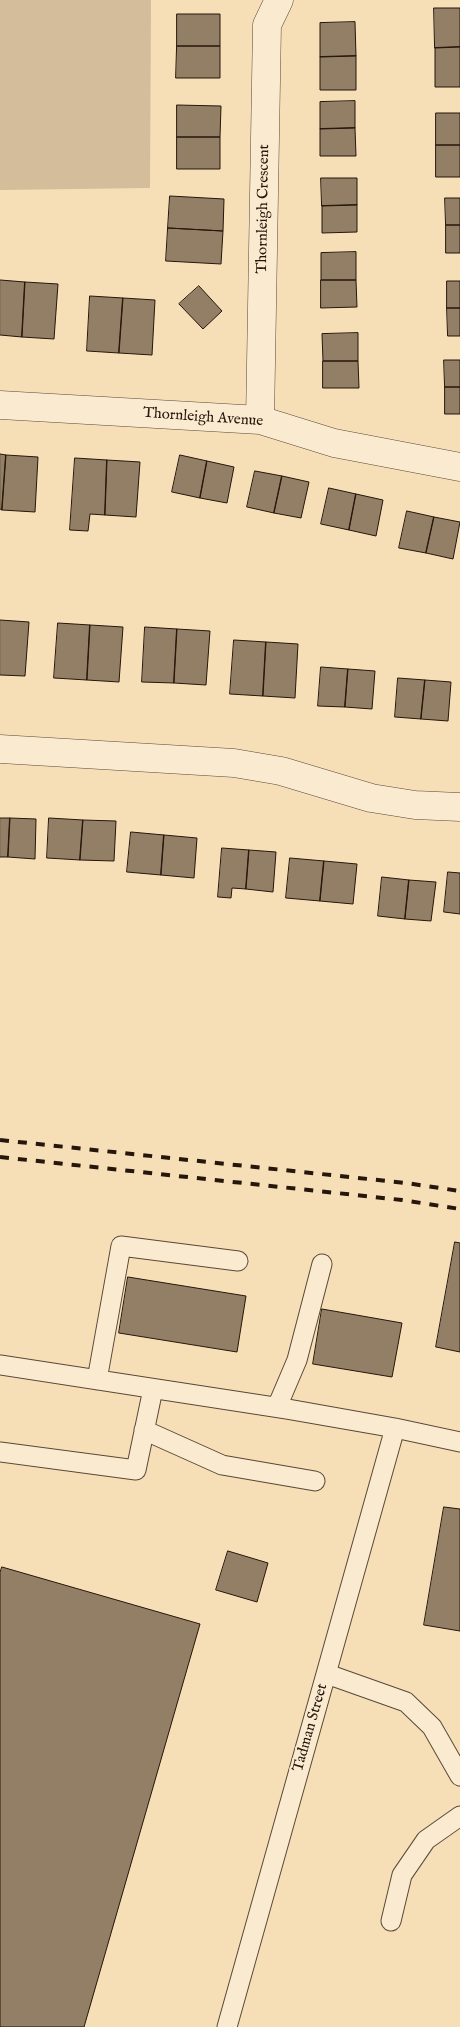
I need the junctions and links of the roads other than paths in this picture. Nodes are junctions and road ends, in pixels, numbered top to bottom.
1 (279, 0) edge
2 (0, 405) edge
3 (260, 420) junction
4 (460, 467) edge
5 (0, 749) edge
6 (460, 807) edge
7 (238, 1261) dead end
8 (322, 1264) dead end
9 (0, 1366) edge
10 (98, 1380) junction
11 (153, 1389) junction
12 (282, 1408) junction
13 (395, 1428) junction
14 (144, 1430) junction
15 (460, 1442) edge
16 (0, 1452) edge
17 (314, 1481) dead end
18 (326, 1674) junction
19 (460, 1776) edge
20 (460, 1816) edge
21 (392, 1921) dead end
22 (227, 2027) edge

1 - 3 street, Thornleigh Crescent
2 - 3 street, Thornleigh Avenue
3 - 4 street, Thornleigh Avenue
5 - 6 street
7 - 10 lane
8 - 12 lane
9 - 10 lane
10 - 11 lane
11 - 12 lane
11 - 14 lane
12 - 13 lane
13 - 15 lane
13 - 18 lane, Tadman Street
14 - 16 lane
14 - 17 lane
18 - 19 lane
18 - 22 lane, Tadman Street
20 - 21 lane

